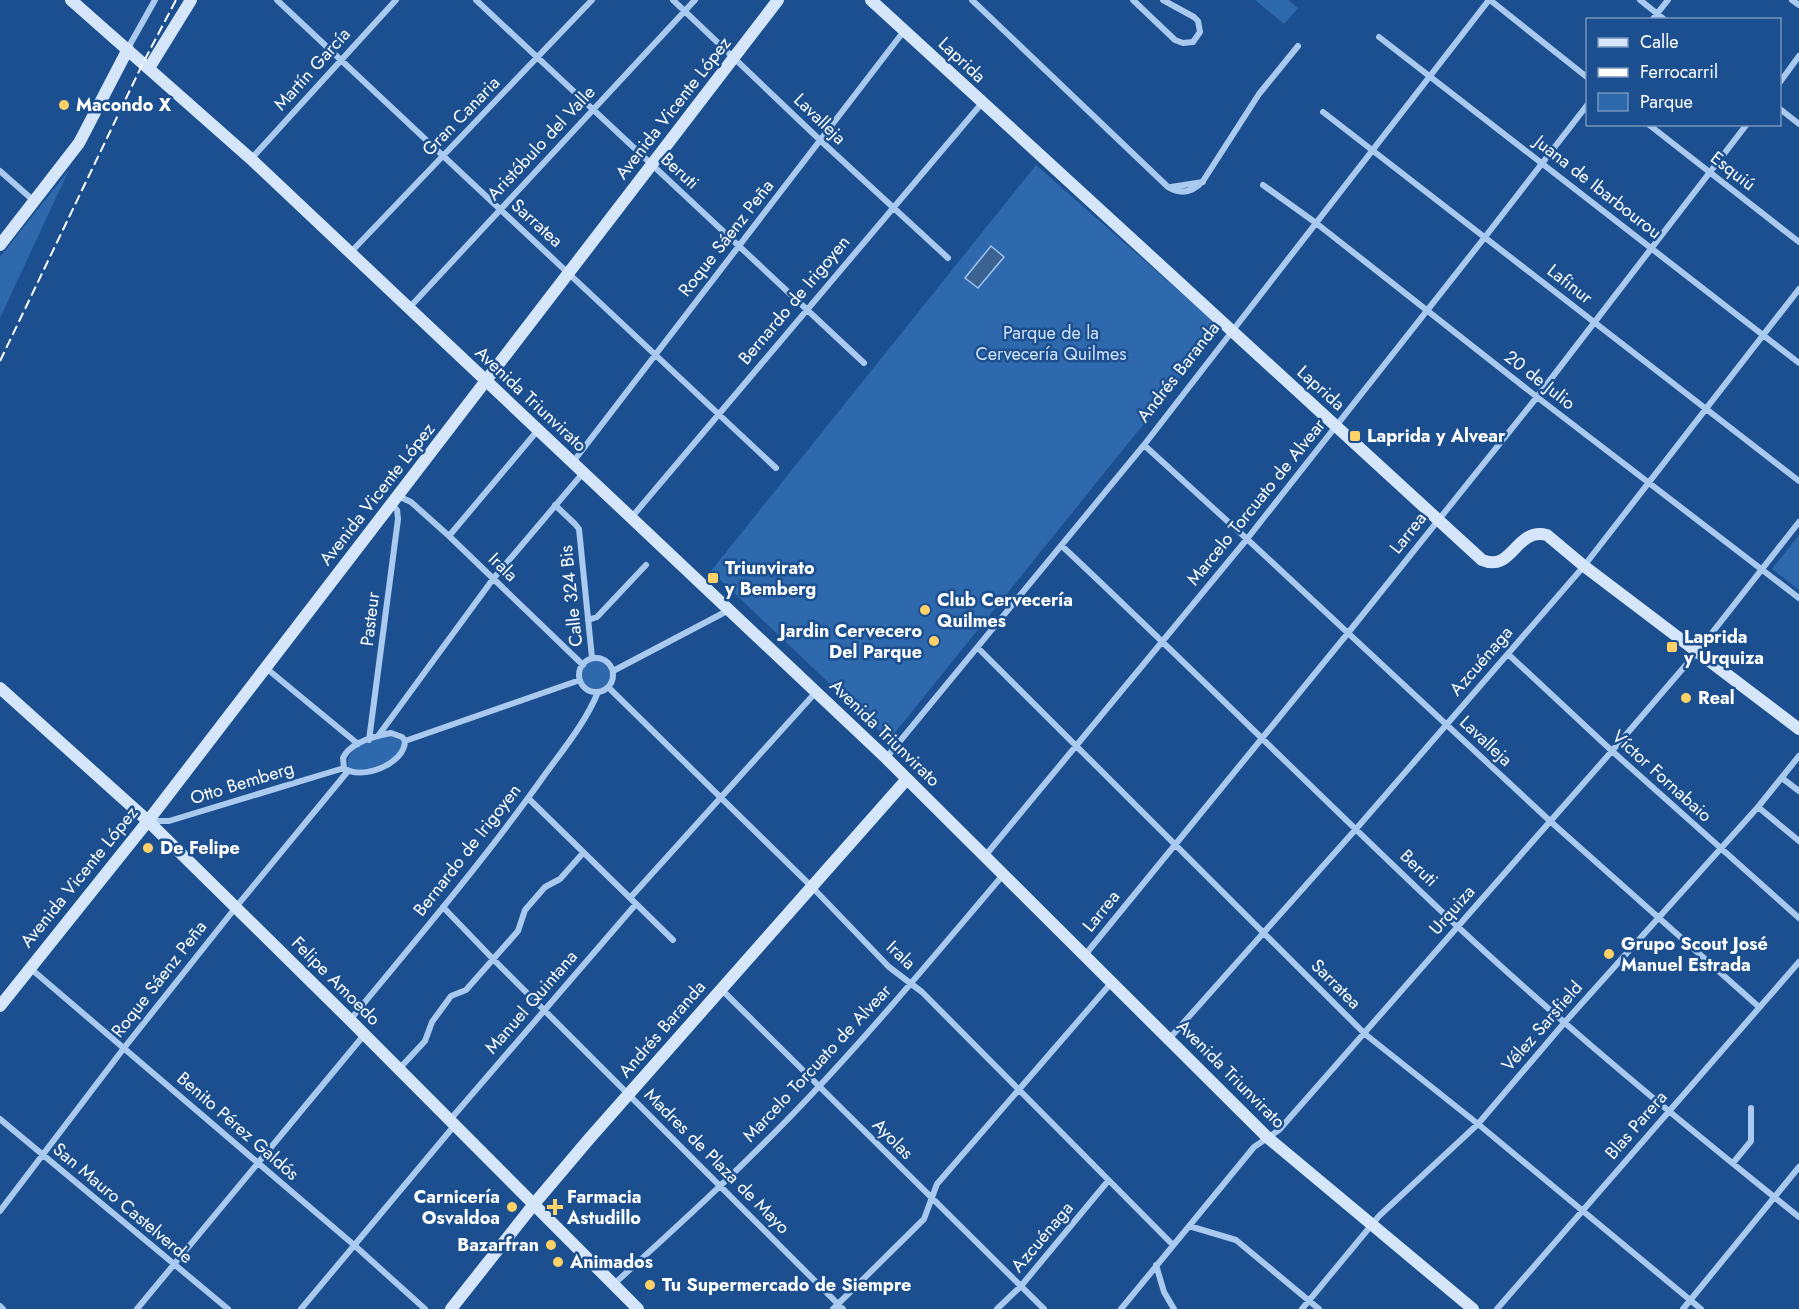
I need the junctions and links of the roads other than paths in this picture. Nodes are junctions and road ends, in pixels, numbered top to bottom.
1 (71, 0) edge
2 (155, 0) edge
3 (191, 0) edge
4 (277, 0) edge
5 (396, 0) edge
6 (476, 0) edge
7 (592, 0) edge
8 (673, 0) edge
9 (695, 0) edge
10 (778, 0) edge
11 (871, 0) edge
12 (972, 0) edge
13 (1133, 0) edge
14 (1163, 0) edge
15 (1490, 0) edge
16 (1640, 0) edge
17 (1668, 0) edge
18 (1792, 0) edge
19 (1799, 5) edge
20 (685, 11) junction
21 (1655, 16) edge
22 (904, 31) junction
23 (1379, 37) dead end
24 (1298, 46) dead end
25 (128, 49) junction
26 (1799, 56) edge
27 (538, 58) junction
28 (735, 58) junction
29 (340, 60) junction
30 (149, 68) junction
31 (1430, 75) junction
32 (1586, 77) edge
33 (1781, 79) edge
34 (982, 103) junction
35 (1586, 105) edge
36 (593, 110) junction
37 (1781, 110) edge
38 (1323, 112) dead end
39 (1799, 124) edge
40 (1651, 126) edge
41 (1745, 126) edge
42 (821, 141) junction
43 (1373, 149) junction
44 (443, 156) junction
45 (251, 159) junction
46 (1542, 163) junction
47 (651, 165) junction
48 (0, 171) edge
49 (1710, 172) junction
50 (1263, 185) dead end
51 (34, 201) junction
52 (892, 208) junction
53 (500, 209) junction
54 (1316, 224) junction
55 (1485, 237) junction
56 (1799, 242) edge
57 (739, 244) junction
58 (0, 245) edge
59 (1651, 247) junction
60 (351, 252) junction
61 (948, 258) dead end
62 (569, 272) junction
63 (1799, 289) edge
64 (409, 308) junction
65 (807, 309) junction
66 (1428, 310) junction
67 (1594, 321) junction
68 (1233, 332) junction
69 (1764, 334) junction
70 (655, 354) junction
71 (864, 363) dead end
72 (1799, 363) edge
73 (486, 381) junction
74 (1537, 397) junction
75 (1707, 409) junction
76 (719, 413) junction
77 (1336, 426) junction
78 (538, 430) junction
79 (1144, 445) junction
80 (572, 463) junction
81 (776, 468) dead end
82 (583, 473) junction
83 (1799, 481) edge
84 (1649, 483) junction
85 (395, 500) junction
86 (555, 505) junction
87 (631, 518) junction
88 (1438, 519) junction
89 (1799, 522) edge
90 (449, 536) junction
91 (1247, 538) junction
92 (1062, 546) junction
93 (646, 565) dead end
94 (1584, 566) junction
95 (1763, 570) junction
96 (493, 579) junction
97 (1799, 598) edge
98 (730, 610) junction
99 (588, 620) junction
100 (1348, 633) junction
101 (1163, 641) junction
102 (978, 648) junction
103 (1696, 652) junction
104 (1508, 654) junction
105 (592, 658) junction
106 (583, 664) junction
107 (266, 667) junction
108 (613, 671) junction
109 (580, 680) junction
110 (608, 687) junction
111 (0, 688) edge
112 (598, 692) junction
113 (816, 692) junction
114 (1446, 725) junction
115 (1799, 729) edge
116 (378, 736) junction
117 (1261, 737) junction
118 (369, 740) junction
119 (405, 741) junction
120 (358, 744) junction
121 (1075, 745) junction
122 (1612, 751) junction
123 (1799, 756) edge
124 (886, 758) junction
125 (346, 770) junction
126 (1782, 778) junction
127 (907, 779) junction
128 (1799, 792) edge
129 (528, 798) junction
130 (721, 799) junction
131 (1758, 807) junction
132 (148, 821) junction
133 (1550, 821) junction
134 (1356, 829) junction
135 (1799, 841) edge
136 (1174, 844) junction
137 (1720, 848) junction
138 (583, 853) junction
139 (984, 856) junction
140 (1003, 875) junction
141 (813, 888) junction
142 (630, 898) junction
143 (636, 904) junction
144 (236, 907) junction
145 (443, 907) junction
146 (1659, 917) junction
147 (1799, 918) edge
148 (1458, 926) junction
149 (1263, 933) junction
150 (673, 940) dead end
151 (1085, 955) junction
152 (493, 959) junction
153 (1799, 962) edge
154 (30, 968) junction
155 (1112, 982) junction
156 (910, 984) junction
157 (721, 989) junction
158 (0, 1006) edge
159 (1759, 1007) junction
160 (544, 1010) junction
161 (350, 1020) junction
162 (1565, 1022) junction
163 (364, 1034) junction
164 (1365, 1034) junction
165 (1169, 1039) junction
166 (124, 1048) junction
167 (399, 1070) junction
168 (819, 1086) junction
169 (1018, 1088) junction
170 (629, 1094) junction
171 (1751, 1107) dead end
172 (1669, 1110) junction
173 (0, 1119) edge
174 (452, 1123) junction
175 (1478, 1124) junction
176 (1267, 1137) junction
177 (43, 1155) junction
178 (258, 1163) junction
179 (1733, 1163) junction
180 (1799, 1167) edge
181 (1108, 1181) junction
182 (720, 1186) junction
183 (1774, 1197) junction
184 (931, 1198) junction
185 (534, 1204) junction
186 (0, 1211) edge
187 (1581, 1211) junction
188 (1799, 1217) edge
189 (1371, 1225) junction
190 (1190, 1226) junction
191 (354, 1245) junction
192 (1173, 1245) junction
193 (173, 1264) junction
194 (1156, 1265) junction
195 (614, 1284) junction
196 (1021, 1286) junction
197 (1691, 1300) junction
198 (1309, 1301) junction
199 (835, 1306) edge
200 (636, 1308) edge
201 (136, 1309) edge
202 (228, 1309) edge
203 (301, 1309) edge
204 (425, 1309) edge
205 (451, 1309) edge
206 (843, 1309) edge
207 (997, 1309) edge
208 (1044, 1309) edge
209 (1121, 1309) edge
210 (1173, 1309) edge
211 (1302, 1309) edge
212 (1319, 1309) edge
213 (1473, 1309) edge
214 (1497, 1309) edge
215 (1683, 1309) edge
216 (1701, 1309) edge

1 - 25 main road, Avenida Triunvirato
2 - 25 street
3 - 30 main road
4 - 29 street, Sarratea
5 - 29 street, Martín García
6 - 27 street, Beruti
7 - 27 street, Gran Canaria
8 - 20 street, Lavalleja
9 - 20 street, Aristóbulo del Valle
10 - 28 main road, Avenida Vicente López
11 - 22 main road, Laprida
12 - 24 street
13 - 14 street
15 - 31 street, Andrés Baranda
15 - 32 street
16 - 21 street
17 - 21 street
18 - 19 street
20 - 28 street, Lavalleja
20 - 36 street, Aristóbulo del Valle
22 - 34 main road, Laprida
22 - 42 street, Roque Sáenz Peña
23 - 31 street, Juana de Ibarbourou
25 - 30 main road, Avenida Triunvirato
25 - 51 main road
26 - 33 street
27 - 36 street, Beruti
27 - 44 street, Gran Canaria
28 - 42 street, Lavalleja
28 - 47 main road, Avenida Vicente López
29 - 44 street, Sarratea
29 - 45 street, Martín García
30 - 45 main road, Avenida Triunvirato
31 - 43 street, Andrés Baranda
31 - 46 street, Juana de Ibarbourou
34 - 52 street, Bernardo de Irigoyen
34 - 68 main road, Laprida
35 - 46 street, Marcelo Torcuato de Alvear
36 - 47 street, Beruti
36 - 53 street, Aristóbulo del Valle
37 - 39 street
38 - 43 street, Lafinur
40 - 49 street, Esquiú
41 - 49 street, Larrea
42 - 52 street, Lavalleja
42 - 57 street, Roque Sáenz Peña
43 - 54 street, Andrés Baranda
43 - 55 street, Lafinur
44 - 53 street, Sarratea
44 - 60 street, Gran Canaria
45 - 60 main road, Avenida Triunvirato
46 - 55 street, Marcelo Torcuato de Alvear
46 - 59 street, Juana de Ibarbourou
47 - 57 street, Beruti
47 - 62 main road, Avenida Vicente López
48 - 51 street
49 - 56 street, Esquiú
49 - 59 street, Larrea
50 - 54 street, 20 de Julio
51 - 58 main road
52 - 61 street, Lavalleja
52 - 65 street, Bernardo de Irigoyen
53 - 62 street, Sarratea
53 - 64 street, Aristóbulo del Valle
54 - 66 street, 20 de Julio
54 - 68 street, Andrés Baranda
55 - 66 street, Marcelo Torcuato de Alvear
55 - 67 street, Lafinur
57 - 65 street, Beruti
57 - 70 street, Roque Sáenz Peña
59 - 67 street, Larrea
59 - 69 street, Juana de Ibarbourou
60 - 64 main road, Avenida Triunvirato
62 - 70 street, Sarratea
62 - 73 main road, Avenida Vicente López
63 - 69 street, Azcuénaga
64 - 73 main road, Avenida Triunvirato
65 - 71 street, Beruti
65 - 76 street, Bernardo de Irigoyen
66 - 74 street, 20 de Julio
66 - 77 street, Marcelo Torcuato de Alvear
67 - 74 street, Larrea
67 - 75 street, Lafinur
68 - 77 main road, Laprida
68 - 79 street, Andrés Baranda
69 - 72 street, Juana de Ibarbourou
69 - 75 street, Azcuénaga
70 - 76 street, Sarratea
70 - 80 street, Roque Sáenz Peña
73 - 78 main road, Avenida Triunvirato
73 - 85 main road, Avenida Vicente López
74 - 84 street, 20 de Julio
74 - 88 street, Larrea
75 - 83 street, Lafinur
75 - 84 street, Azcuénaga
76 - 81 street, Sarratea
76 - 87 street, Bernardo de Irigoyen
77 - 88 main road, Laprida
77 - 91 street, Marcelo Torcuato de Alvear
78 - 80 main road, Avenida Triunvirato
78 - 90 street
79 - 91 street, Lavalleja
79 - 92 street, Andrés Baranda
80 - 82 main road, Avenida Triunvirato
82 - 86 street
82 - 87 main road, Avenida Triunvirato
84 - 94 street, Azcuénaga
84 - 95 street, 20 de Julio
85 - 90 street, Irala
85 - 107 main road, Avenida Vicente López
85 - 118 street, Pasteur
86 - 96 street
86 - 99 street, Calle 324 Bis
87 - 98 main road, Avenida Triunvirato
88 - 94 main road, Laprida
88 - 100 street, Larrea
89 - 95 street, Urquiza
90 - 96 street, Irala
91 - 100 street, Lavalleja
91 - 101 street, Marcelo Torcuato de Alvear
92 - 101 street, Beruti
92 - 102 street, Andrés Baranda
93 - 99 street
94 - 103 main road, Laprida
94 - 104 street, Azcuénaga
95 - 97 street, 20 de Julio
95 - 103 street, Urquiza
96 - 106 street, Irala
96 - 116 street
98 - 108 street
98 - 113 main road, Avenida Triunvirato
99 - 105 street, Calle 324 Bis
100 - 114 street, Lavalleja
100 - 117 street, Larrea
101 - 117 street, Beruti
101 - 121 street, Marcelo Torcuato de Alvear
102 - 121 street, Sarratea
102 - 124 street, Andrés Baranda
103 - 115 main road, Laprida
103 - 122 street, Urquiza
104 - 114 street, Azcuénaga
104 - 122 street, Víctor Fornabaio
105 - 106 street
105 - 108 street
106 - 109 street
107 - 120 street
107 - 132 main road, Avenida Vicente López
108 - 110 street
109 - 112 street
109 - 119 street
110 - 112 street
110 - 130 street, Irala
111 - 132 main road, Felipe Amoedo
112 - 129 street, Bernardo de Irigoyen
113 - 124 main road, Avenida Triunvirato
113 - 130 street
114 - 133 street, Lavalleja
114 - 134 street, Azcuénaga
116 - 118 street
116 - 119 street
117 - 134 street, Beruti
117 - 136 street, Larrea
118 - 120 street
119 - 125 street, Otto Bemberg
120 - 125 street, Roque Sáenz Peña
121 - 136 street, Sarratea
121 - 139 street, Marcelo Torcuato de Alvear
122 - 133 street, Urquiza
122 - 137 street, Víctor Fornabaio
123 - 126 street, Vélez Sarsfield
124 - 127 main road, Avenida Triunvirato
125 - 132 street, Otto Bemberg
125 - 144 street, Roque Sáenz Peña
126 - 128 street
126 - 131 street, Vélez Sarsfield
127 - 139 main road, Avenida Triunvirato
127 - 141 main road, Andrés Baranda
129 - 138 street
129 - 145 street, Bernardo de Irigoyen
130 - 141 street, Irala
130 - 142 street
131 - 135 street
131 - 137 street, Vélez Sarsfield
132 - 144 main road, Felipe Amoedo
132 - 154 main road, Avenida Vicente López
133 - 146 street, Lavalleja
133 - 148 street, Urquiza
134 - 148 street, Beruti
134 - 149 street, Azcuénaga
136 - 149 street, Sarratea
136 - 151 street, Larrea
137 - 146 street, Vélez Sarsfield
137 - 147 street, Víctor Fornabaio
138 - 142 street
138 - 152 street
139 - 140 main road, Avenida Triunvirato
140 - 151 main road, Avenida Triunvirato
140 - 156 street, Marcelo Torcuato de Alvear
141 - 156 street, Irala
141 - 157 main road, Andrés Baranda
142 - 143 street
143 - 150 street
143 - 160 street, Manuel Quintana
144 - 161 main road, Felipe Amoedo
144 - 166 street, Roque Sáenz Peña
145 - 152 street, Madres de Plaza de Mayo
145 - 161 street, Bernardo de Irigoyen
146 - 159 street, Lavalleja
146 - 162 street, Vélez Sarsfield
148 - 162 street, Beruti
148 - 164 street, Urquiza
149 - 164 street, Sarratea
149 - 165 street, Azcuénaga
151 - 155 main road, Avenida Triunvirato
152 - 160 street, Madres de Plaza de Mayo
152 - 167 street
153 - 159 street, Blas Parera
154 - 158 main road, Avenida Vicente López
154 - 166 street, Benito Pérez Galdós
155 - 165 main road, Avenida Triunvirato
155 - 169 street
156 - 168 street, Marcelo Torcuato de Alvear
156 - 169 street, Irala
157 - 168 street, Ayolas
157 - 170 main road, Andrés Baranda
159 - 172 street, Blas Parera
160 - 170 street, Madres de Plaza de Mayo
160 - 174 street, Manuel Quintana
161 - 163 main road, Felipe Amoedo
162 - 172 street, Beruti
162 - 175 street, Vélez Sarsfield
163 - 167 main road, Felipe Amoedo
163 - 178 street
164 - 175 street, Sarratea
164 - 176 street, Urquiza
165 - 176 main road, Avenida Triunvirato
166 - 177 street, Roque Sáenz Peña
166 - 178 street, Benito Pérez Galdós
167 - 174 main road, Felipe Amoedo
168 - 182 street, Marcelo Torcuato de Alvear
168 - 184 street, Ayolas
169 - 181 street, Irala
169 - 184 street
170 - 182 street, Madres de Plaza de Mayo
170 - 185 main road, Andrés Baranda
171 - 179 street
172 - 179 street, Beruti
172 - 187 street, Blas Parera
173 - 177 street, San Mauro Castelverde
174 - 185 main road, Felipe Amoedo
174 - 191 street, Manuel Quintana
175 - 187 street, Sarratea
175 - 189 street, Vélez Sarsfield
176 - 189 main road, Avenida Triunvirato
176 - 190 street, Urquiza
177 - 186 street, Roque Sáenz Peña
177 - 193 street, San Mauro Castelverde
178 - 191 street, Benito Pérez Galdós
178 - 193 street
179 - 183 street, Beruti
180 - 183 street
181 - 192 street, Irala
181 - 196 street, Azcuénaga
182 - 195 street, Marcelo Torcuato de Alvear
182 - 199 street, Madres de Plaza de Mayo
183 - 188 street, Beruti
183 - 197 street
184 - 196 street, Ayolas
184 - 199 street
185 - 195 main road, Felipe Amoedo
185 - 205 main road, Andrés Baranda
187 - 197 street, Sarratea
187 - 214 street, Blas Parera
189 - 198 street, Vélez Sarsfield
189 - 213 main road, Avenida Triunvirato
190 - 192 street, Urquiza
190 - 198 street
191 - 203 street, Manuel Quintana
191 - 204 street, Benito Pérez Galdós
192 - 194 street, Urquiza
193 - 201 street
193 - 202 street, San Mauro Castelverde
194 - 209 street, Urquiza
194 - 210 street
195 - 200 main road, Felipe Amoedo
196 - 207 street, Azcuénaga
196 - 208 street, Ayolas
197 - 215 street
197 - 216 street, Sarratea
198 - 211 street, Vélez Sarsfield
198 - 212 street
199 - 206 street, Madres de Plaza de Mayo

